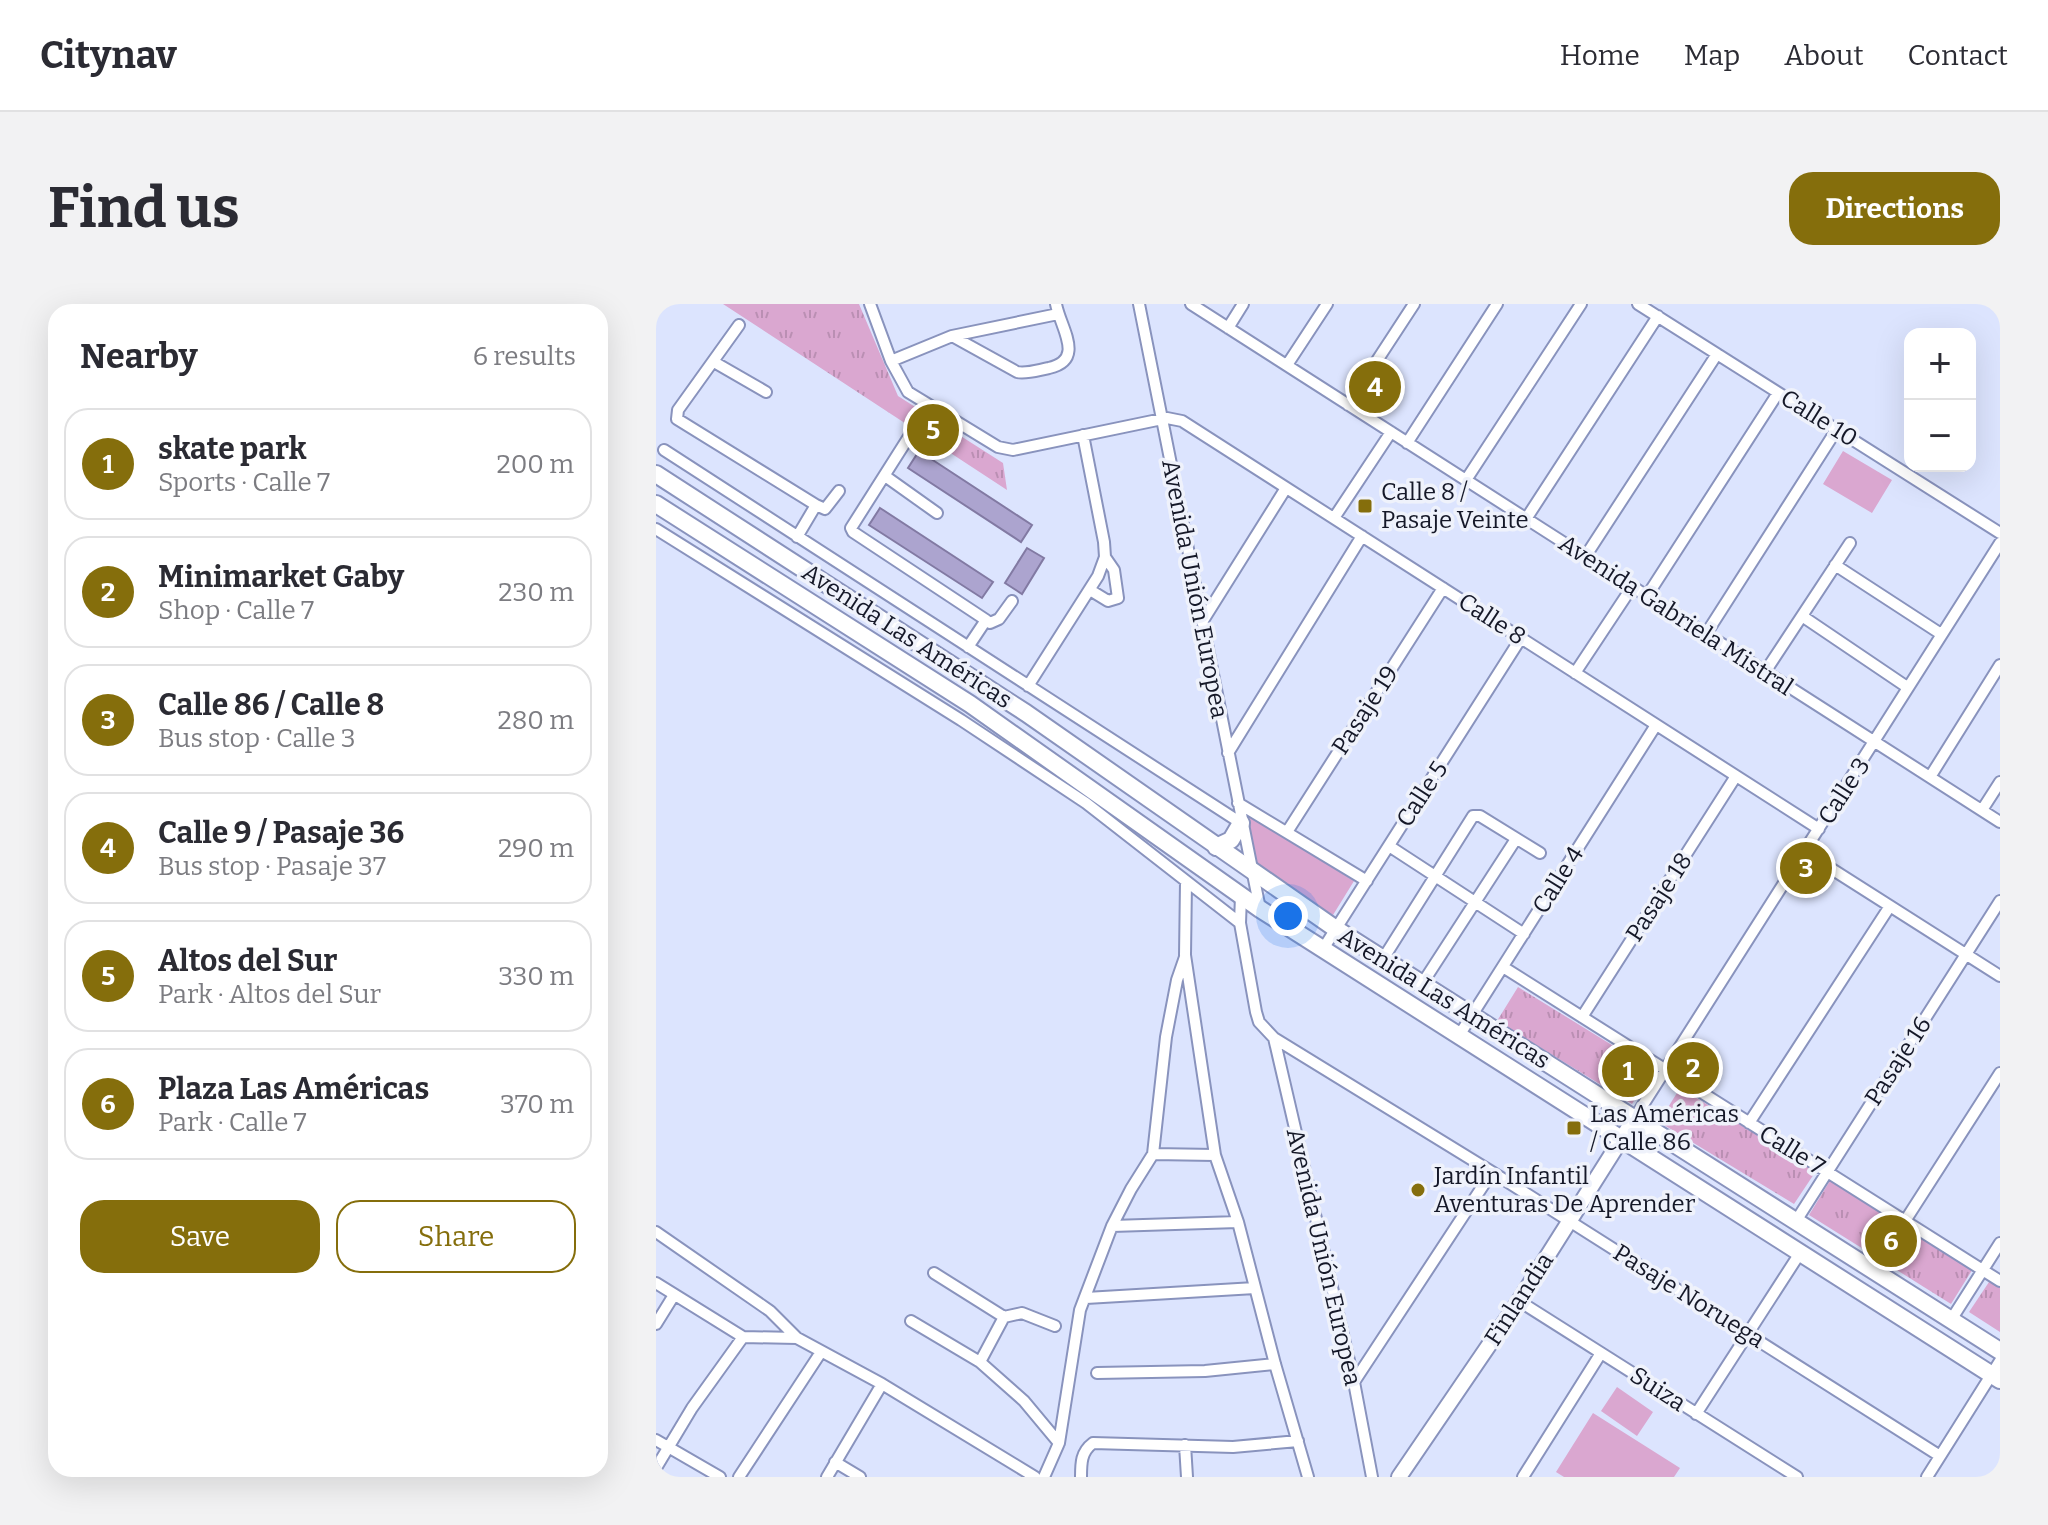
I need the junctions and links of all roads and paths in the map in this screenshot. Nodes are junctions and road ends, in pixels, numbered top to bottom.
1 (870, 304) edge
2 (1139, 304) edge
3 (1191, 304) edge
4 (1243, 304) edge
5 (1327, 304) edge
6 (1414, 304) edge
7 (1497, 304) edge
8 (1581, 304) edge
9 (1638, 304) edge
10 (1057, 309) edge
11 (1658, 316) junction
12 (739, 325) dead end
13 (1228, 328) junction
14 (952, 336) junction
15 (1717, 354) junction
16 (891, 361) junction
17 (714, 362) junction
18 (1287, 365) junction
19 (766, 392) dead end
20 (1778, 393) junction
21 (1348, 405) junction
22 (1161, 419) junction
23 (1837, 429) junction
24 (1391, 432) junction
25 (910, 435) dead end
26 (1083, 435) junction
27 (1407, 443) junction
28 (664, 450) dead end
29 (656, 474) edge
30 (885, 476) junction
31 (1466, 480) junction
32 (1286, 488) junction
33 (839, 491) dead end
34 (656, 504) edge
35 (816, 505) junction
36 (937, 513) dead end
37 (1334, 518) junction
38 (1526, 519) junction
39 (656, 529) edge
40 (2000, 533) edge
41 (1362, 536) junction
42 (797, 537) junction
43 (1850, 543) dead end
44 (2000, 543) edge
45 (1105, 557) junction
46 (1585, 557) junction
47 (1835, 565) junction
48 (1632, 587) junction
49 (1443, 588) junction
50 (1090, 590) junction
51 (1647, 596) junction
52 (1012, 601) dead end
53 (1802, 616) junction
54 (986, 620) junction
55 (1202, 622) junction
56 (1706, 634) junction
57 (1941, 634) junction
58 (1521, 638) junction
59 (968, 647) junction
60 (2000, 665) edge
61 (1765, 672) junction
62 (1575, 673) junction
63 (1028, 686) junction
64 (1907, 687) junction
65 (1656, 725) junction
66 (1874, 742) junction
67 (1228, 753) junction
68 (1736, 776) junction
69 (1930, 777) junction
70 (2000, 782) edge
71 (1238, 803) junction
72 (1982, 810) junction
73 (2000, 822) edge
74 (1241, 823) junction
75 (1819, 829) junction
76 (1287, 832) junction
77 (1516, 839) junction
78 (1389, 846) junction
79 (1216, 847) junction
80 (1805, 852) junction
81 (1540, 853) dead end
82 (1253, 873) junction
83 (1436, 876) junction
84 (1367, 881) junction
85 (1186, 882) junction
86 (1222, 882) junction
87 (1241, 896) junction
88 (2000, 901) edge
89 (1475, 902) junction
90 (1890, 906) junction
91 (1260, 909) junction
92 (1240, 923) junction
93 (1336, 929) junction
94 (1524, 934) junction
95 (1323, 949) junction
96 (1966, 954) junction
97 (1185, 955) junction
98 (1383, 959) junction
99 (1503, 967) junction
100 (2000, 976) edge
101 (1422, 984) junction
102 (1472, 1016) junction
103 (1582, 1017) junction
104 (1460, 1034) junction
105 (1274, 1038) junction
106 (1665, 1070) junction
107 (2000, 1073) edge
108 (1634, 1119) junction
109 (1749, 1123) junction
110 (1621, 1139) junction
111 (1153, 1154) junction
112 (1215, 1155) junction
113 (1492, 1172) junction
114 (1827, 1172) junction
115 (1569, 1220) junction
116 (1796, 1221) junction
117 (1905, 1221) junction
118 (1238, 1222) junction
119 (1112, 1226) junction
120 (656, 1232) edge
121 (2000, 1243) edge
122 (1800, 1253) junction
123 (1983, 1270) junction
124 (934, 1273) dead end
125 (2000, 1281) edge
126 (656, 1283) edge
127 (1255, 1288) junction
128 (674, 1295) junction
129 (1086, 1298) junction
130 (1519, 1301) junction
131 (1004, 1317) junction
132 (1951, 1320) junction
133 (911, 1321) dead end
134 (656, 1324) edge
135 (1055, 1326) dead end
136 (1748, 1333) junction
137 (743, 1337) junction
138 (797, 1338) junction
139 (2000, 1351) edge
140 (821, 1352) junction
141 (1601, 1353) junction
142 (980, 1362) junction
143 (1275, 1364) junction
144 (1997, 1372) edge
145 (1097, 1373) dead end
146 (1354, 1382) junction
147 (882, 1384) junction
148 (1696, 1414) junction
149 (656, 1440) edge
150 (1298, 1441) junction
151 (1059, 1443) junction
152 (1185, 1445) junction
153 (668, 1446) junction
154 (1940, 1456) junction
155 (835, 1462) junction
156 (656, 1468) edge
157 (720, 1477) edge
158 (739, 1477) edge
159 (827, 1477) edge
160 (860, 1477) edge
161 (1035, 1477) edge
162 (1044, 1477) edge
163 (1082, 1477) edge
164 (1187, 1477) edge
165 (1308, 1477) edge
166 (1372, 1477) edge
167 (1399, 1477) edge
168 (1523, 1477) edge
169 (1797, 1477) edge
170 (1927, 1477) edge

1 - 16 street
2 - 22 street, Avenida Unión Europea
3 - 13 street, Avenida Gabriela Mistral
4 - 13 street
5 - 18 street
6 - 21 street
7 - 27 street
8 - 31 street
9 - 11 street, Calle 10
10 - 14 street
10 - 14 street
11 - 15 street, Calle 10
11 - 38 street
12 - 17 street
13 - 18 street, Avenida Gabriela Mistral
14 - 16 street
15 - 20 street, Calle 10
15 - 46 street
16 - 26 street
17 - 19 street
17 - 35 street
18 - 21 street, Avenida Gabriela Mistral
20 - 23 street, Calle 10
20 - 51 street
21 - 24 street, Avenida Gabriela Mistral
22 - 26 street
22 - 32 street, Calle 8
22 - 55 street, Avenida Unión Europea
23 - 40 street, Calle 10
23 - 56 street
24 - 27 street, Avenida Gabriela Mistral
24 - 37 street
25 - 30 street
26 - 45 street
27 - 31 street, Avenida Gabriela Mistral
28 - 42 street, Avenida Las Américas
29 - 79 main road, Avenida Las Américas
30 - 36 street
30 - 54 street
31 - 38 street, Avenida Gabriela Mistral
32 - 37 street, Calle 8
32 - 55 street
33 - 35 street
34 - 86 main road, Avenida Las Américas
35 - 42 street
37 - 41 street, Calle 8
38 - 46 street, Avenida Gabriela Mistral
39 - 85 street
41 - 49 street, Calle 8
41 - 67 street
42 - 59 street, Avenida Las Américas
43 - 47 street
44 - 57 street, Calle 3
45 - 50 street
45 - 50 street
46 - 48 street, Avenida Gabriela Mistral
47 - 53 street
47 - 57 street
48 - 51 street, Avenida Gabriela Mistral
48 - 62 street
49 - 58 street, Calle 8
49 - 76 street, Pasaje 19
50 - 63 street
51 - 56 street, Avenida Gabriela Mistral
52 - 54 street
53 - 61 street
53 - 64 street
54 - 59 street
55 - 67 street, Avenida Unión Europea
56 - 61 street, Avenida Gabriela Mistral
57 - 64 street, Calle 3
58 - 62 street, Calle 8
58 - 78 street, Calle 5
59 - 63 street, Avenida Las Américas
60 - 69 street
61 - 66 street, Avenida Gabriela Mistral
62 - 65 street, Calle 8
63 - 74 street, Avenida Las Américas
64 - 66 street, Calle 3
65 - 68 street, Calle 8
65 - 94 street, Calle 4
66 - 69 street, Avenida Gabriela Mistral
66 - 75 street, Calle 3
67 - 71 street, Avenida Unión Europea
68 - 75 street, Calle 8
68 - 103 street, Pasaje 18
69 - 72 street, Avenida Gabriela Mistral
70 - 72 street
71 - 74 street, Avenida Unión Europea
71 - 76 street
72 - 73 street, Avenida Gabriela Mistral
74 - 79 main road
74 - 82 street, Avenida Unión Europea
75 - 80 street, Calle 3
76 - 84 street
77 - 81 street
77 - 83 street
77 - 89 street
78 - 83 street
78 - 84 street, Calle 5
79 - 82 main road, Avenida Las Américas
80 - 90 street
80 - 106 street, Calle 3
82 - 86 street
82 - 91 street, Avenida Unión Europea
82 - 93 main road, Avenida Las Américas
83 - 89 street
83 - 98 street
84 - 93 street, Calle 5
85 - 92 street
85 - 97 street
86 - 87 main road, Avenida Las Américas
87 - 91 main road, Avenida Las Américas
87 - 92 street
88 - 96 street, Pasaje 16
89 - 94 street
89 - 101 street
90 - 96 street
90 - 109 street
91 - 95 main road, Avenida Las Américas
92 - 105 street
93 - 95 street, Calle 5
93 - 98 main road, Avenida Las Américas
94 - 99 street, Calle 4
95 - 104 main road, Avenida Las Américas
96 - 100 street
96 - 114 street, Pasaje 16
97 - 111 street
97 - 112 street
98 - 101 main road, Avenida Las Américas
99 - 102 street, Calle 4
99 - 103 street, Calle 7
101 - 102 main road, Avenida Las Américas
102 - 104 street, Calle 4
102 - 108 main road, Avenida Las Américas
103 - 106 street, Calle 7
104 - 110 main road, Avenida Las Américas
105 - 113 street, Pasaje Noruega
105 - 146 street, Avenida Unión Europea
106 - 108 street, Calle 3
106 - 109 street, Calle 7
107 - 117 street
108 - 110 street, Finlandia
108 - 116 main road, Avenida Las Américas
109 - 114 street, Calle 7
110 - 115 street, Finlandia
110 - 122 main road, Avenida Las Américas
111 - 112 street
111 - 119 street
112 - 118 street
113 - 115 street, Pasaje Noruega
113 - 146 street
114 - 116 street, Pasaje 16
114 - 117 street, Calle 7
115 - 130 street, Finlandia
115 - 136 street, Pasaje Noruega
116 - 132 main road, Avenida Las Américas
117 - 123 street, Calle 7
118 - 119 street
118 - 127 street
119 - 129 street
120 - 138 street
121 - 123 street
122 - 136 street
122 - 144 main road, Avenida Las Américas
123 - 125 street, Calle 7
123 - 132 street
124 - 131 street
126 - 128 street
127 - 129 street
127 - 143 street
128 - 134 street
128 - 137 street
129 - 151 street
130 - 141 street, Suiza
130 - 167 street, Finlandia
131 - 135 street
131 - 142 street
132 - 139 main road, Avenida Las Américas
133 - 142 street
136 - 148 street
136 - 154 street, Pasaje Noruega
137 - 138 street
137 - 153 street
138 - 140 street
140 - 147 street
140 - 158 street
141 - 148 street, Suiza
141 - 168 street
142 - 151 street
143 - 145 street
143 - 150 street
144 - 154 street
146 - 166 street, Avenida Unión Europea
147 - 155 street
147 - 161 street
148 - 169 street, Suiza
149 - 153 street
150 - 152 street
150 - 165 street
151 - 162 street
152 - 163 street
152 - 164 street
153 - 156 street
153 - 157 street
154 - 170 street
155 - 159 street
155 - 160 street

